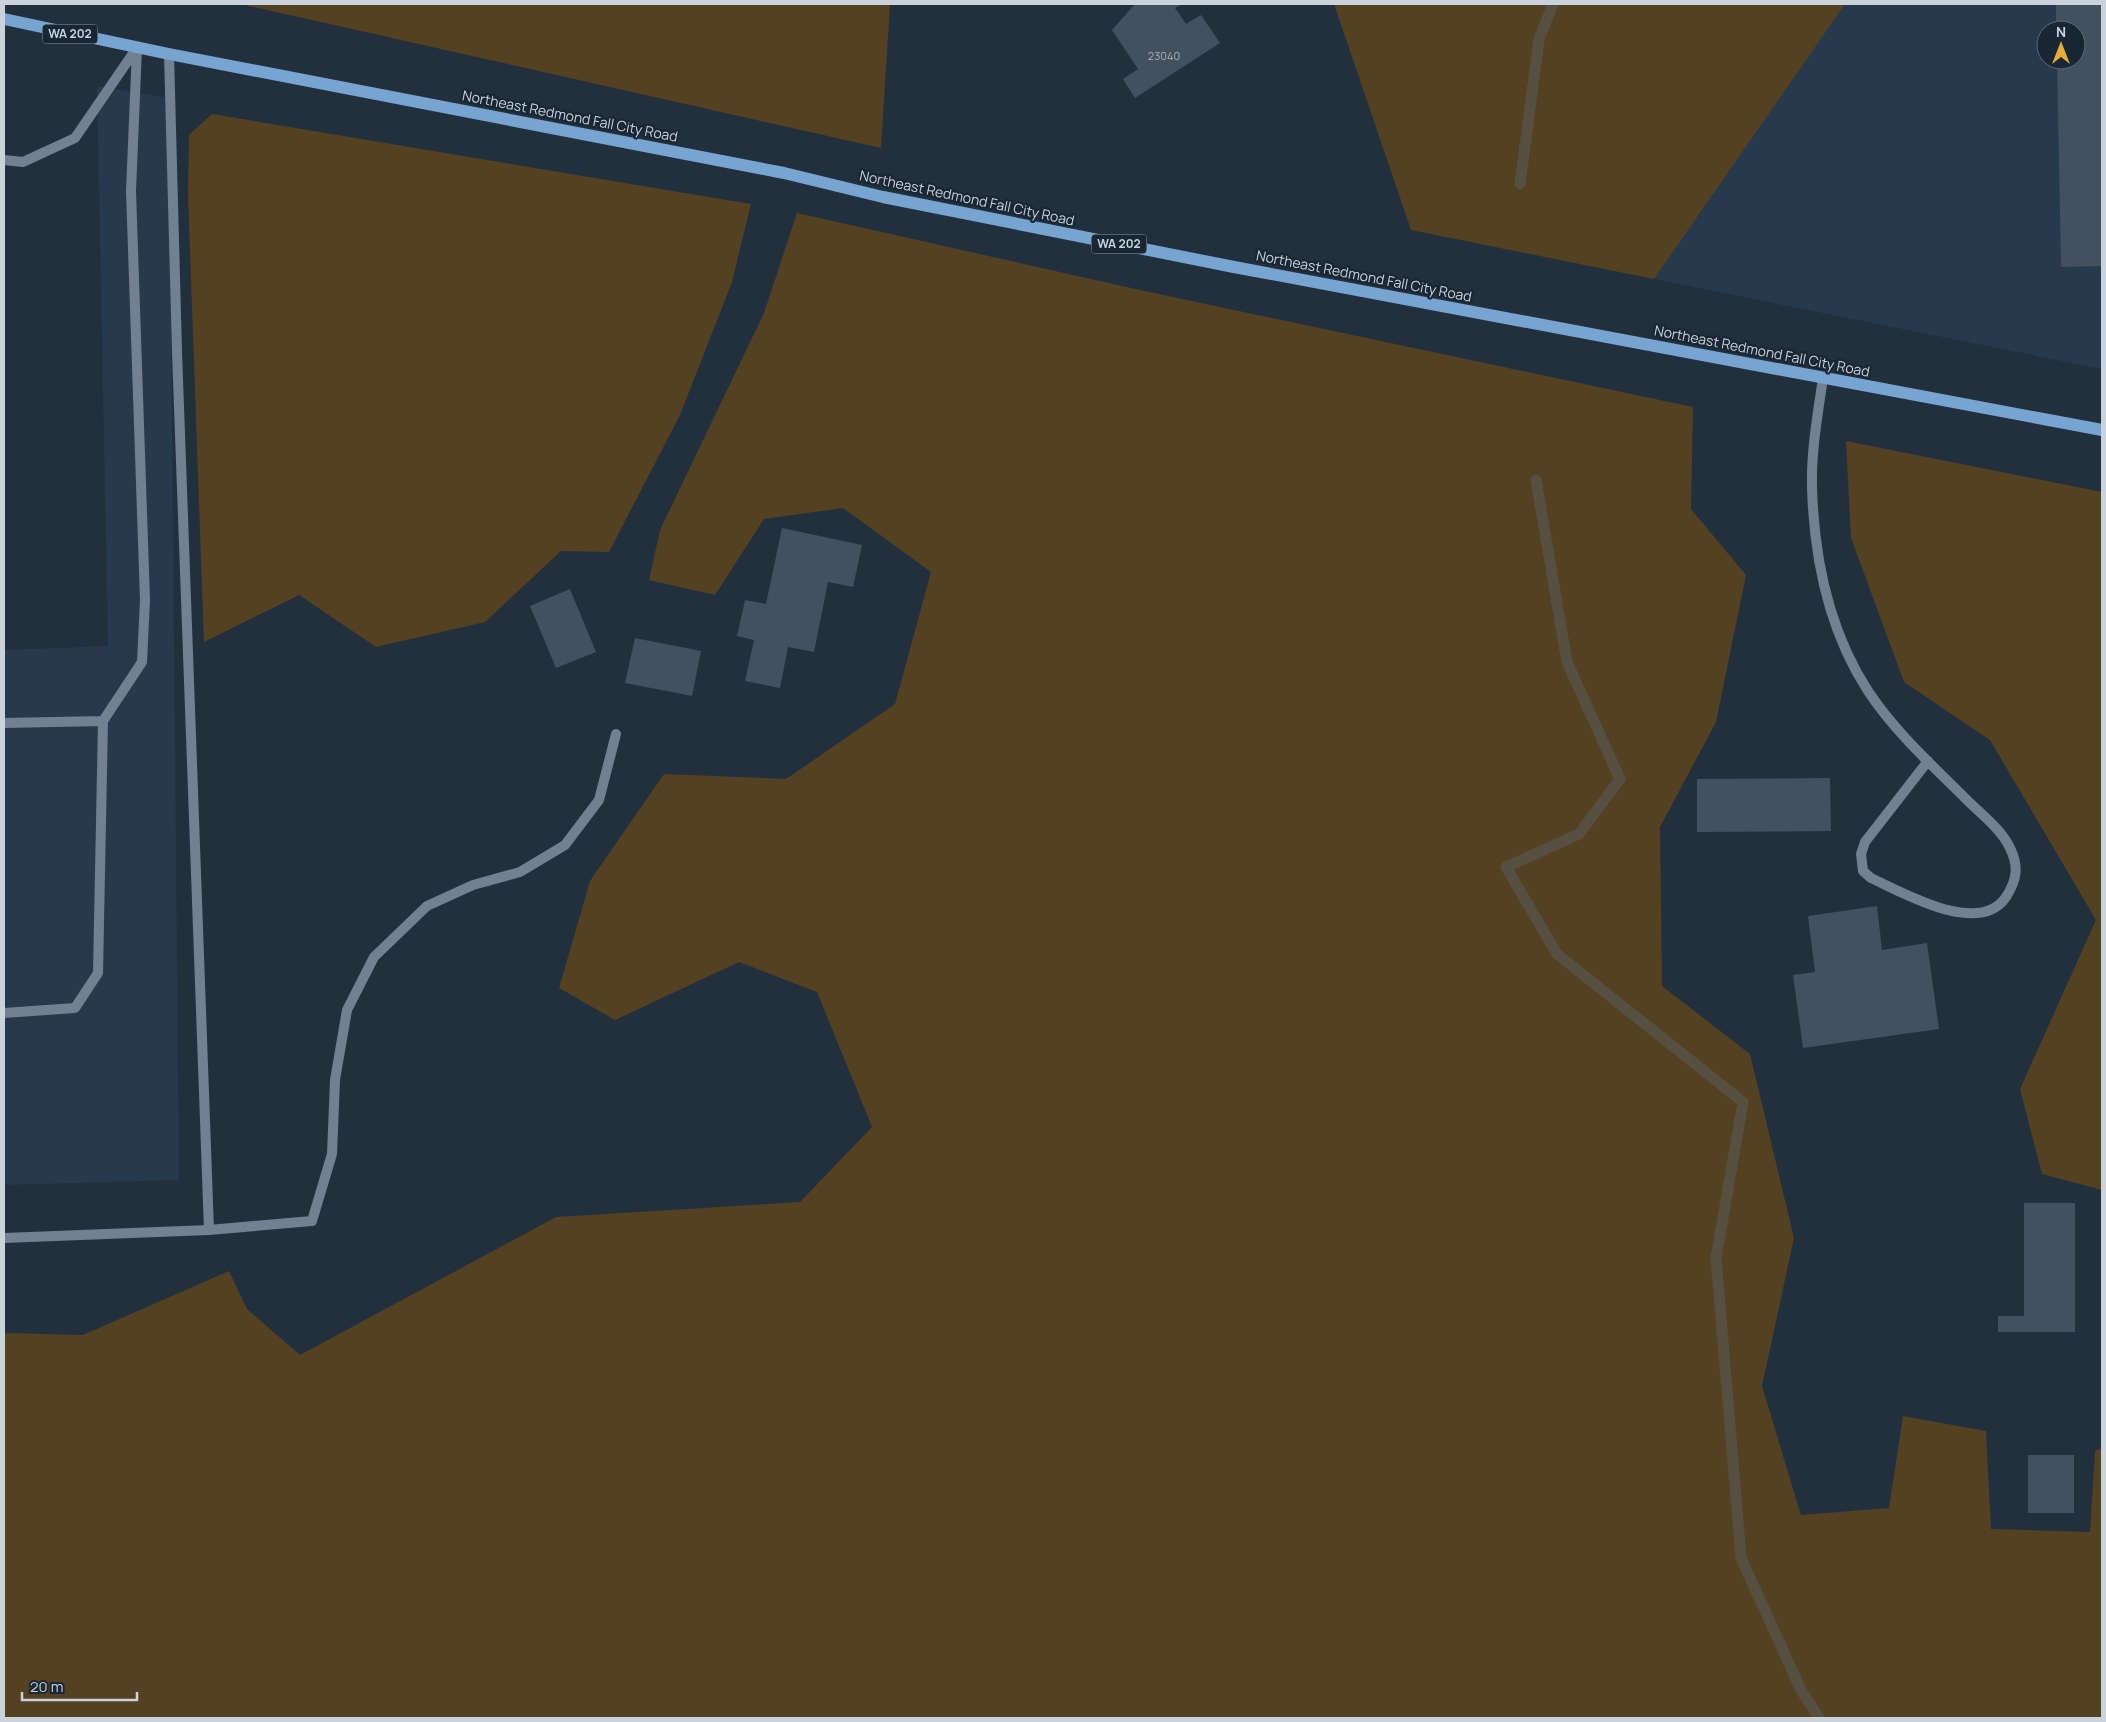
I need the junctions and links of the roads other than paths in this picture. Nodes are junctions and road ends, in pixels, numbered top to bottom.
1 (4, 19) edge
2 (137, 48) junction
3 (169, 54) junction
4 (4, 160) edge
5 (1823, 378) junction
6 (2102, 430) edge
7 (103, 721) junction
8 (4, 723) edge
9 (616, 734) dead end
10 (1928, 762) junction
11 (4, 1013) edge
12 (209, 1230) junction
13 (4, 1238) edge

1 - 2 main road, Northeast Redmond Fall City Road / WA 202
2 - 3 main road, Northeast Redmond Fall City Road / WA 202
2 - 4 lane
2 - 7 lane
3 - 5 main road, Northeast Redmond Fall City Road / WA 202
3 - 12 lane
5 - 6 main road, Northeast Redmond Fall City Road / WA 202
5 - 10 lane
7 - 8 lane
7 - 11 lane
9 - 12 lane
10 - 10 lane
12 - 13 lane

